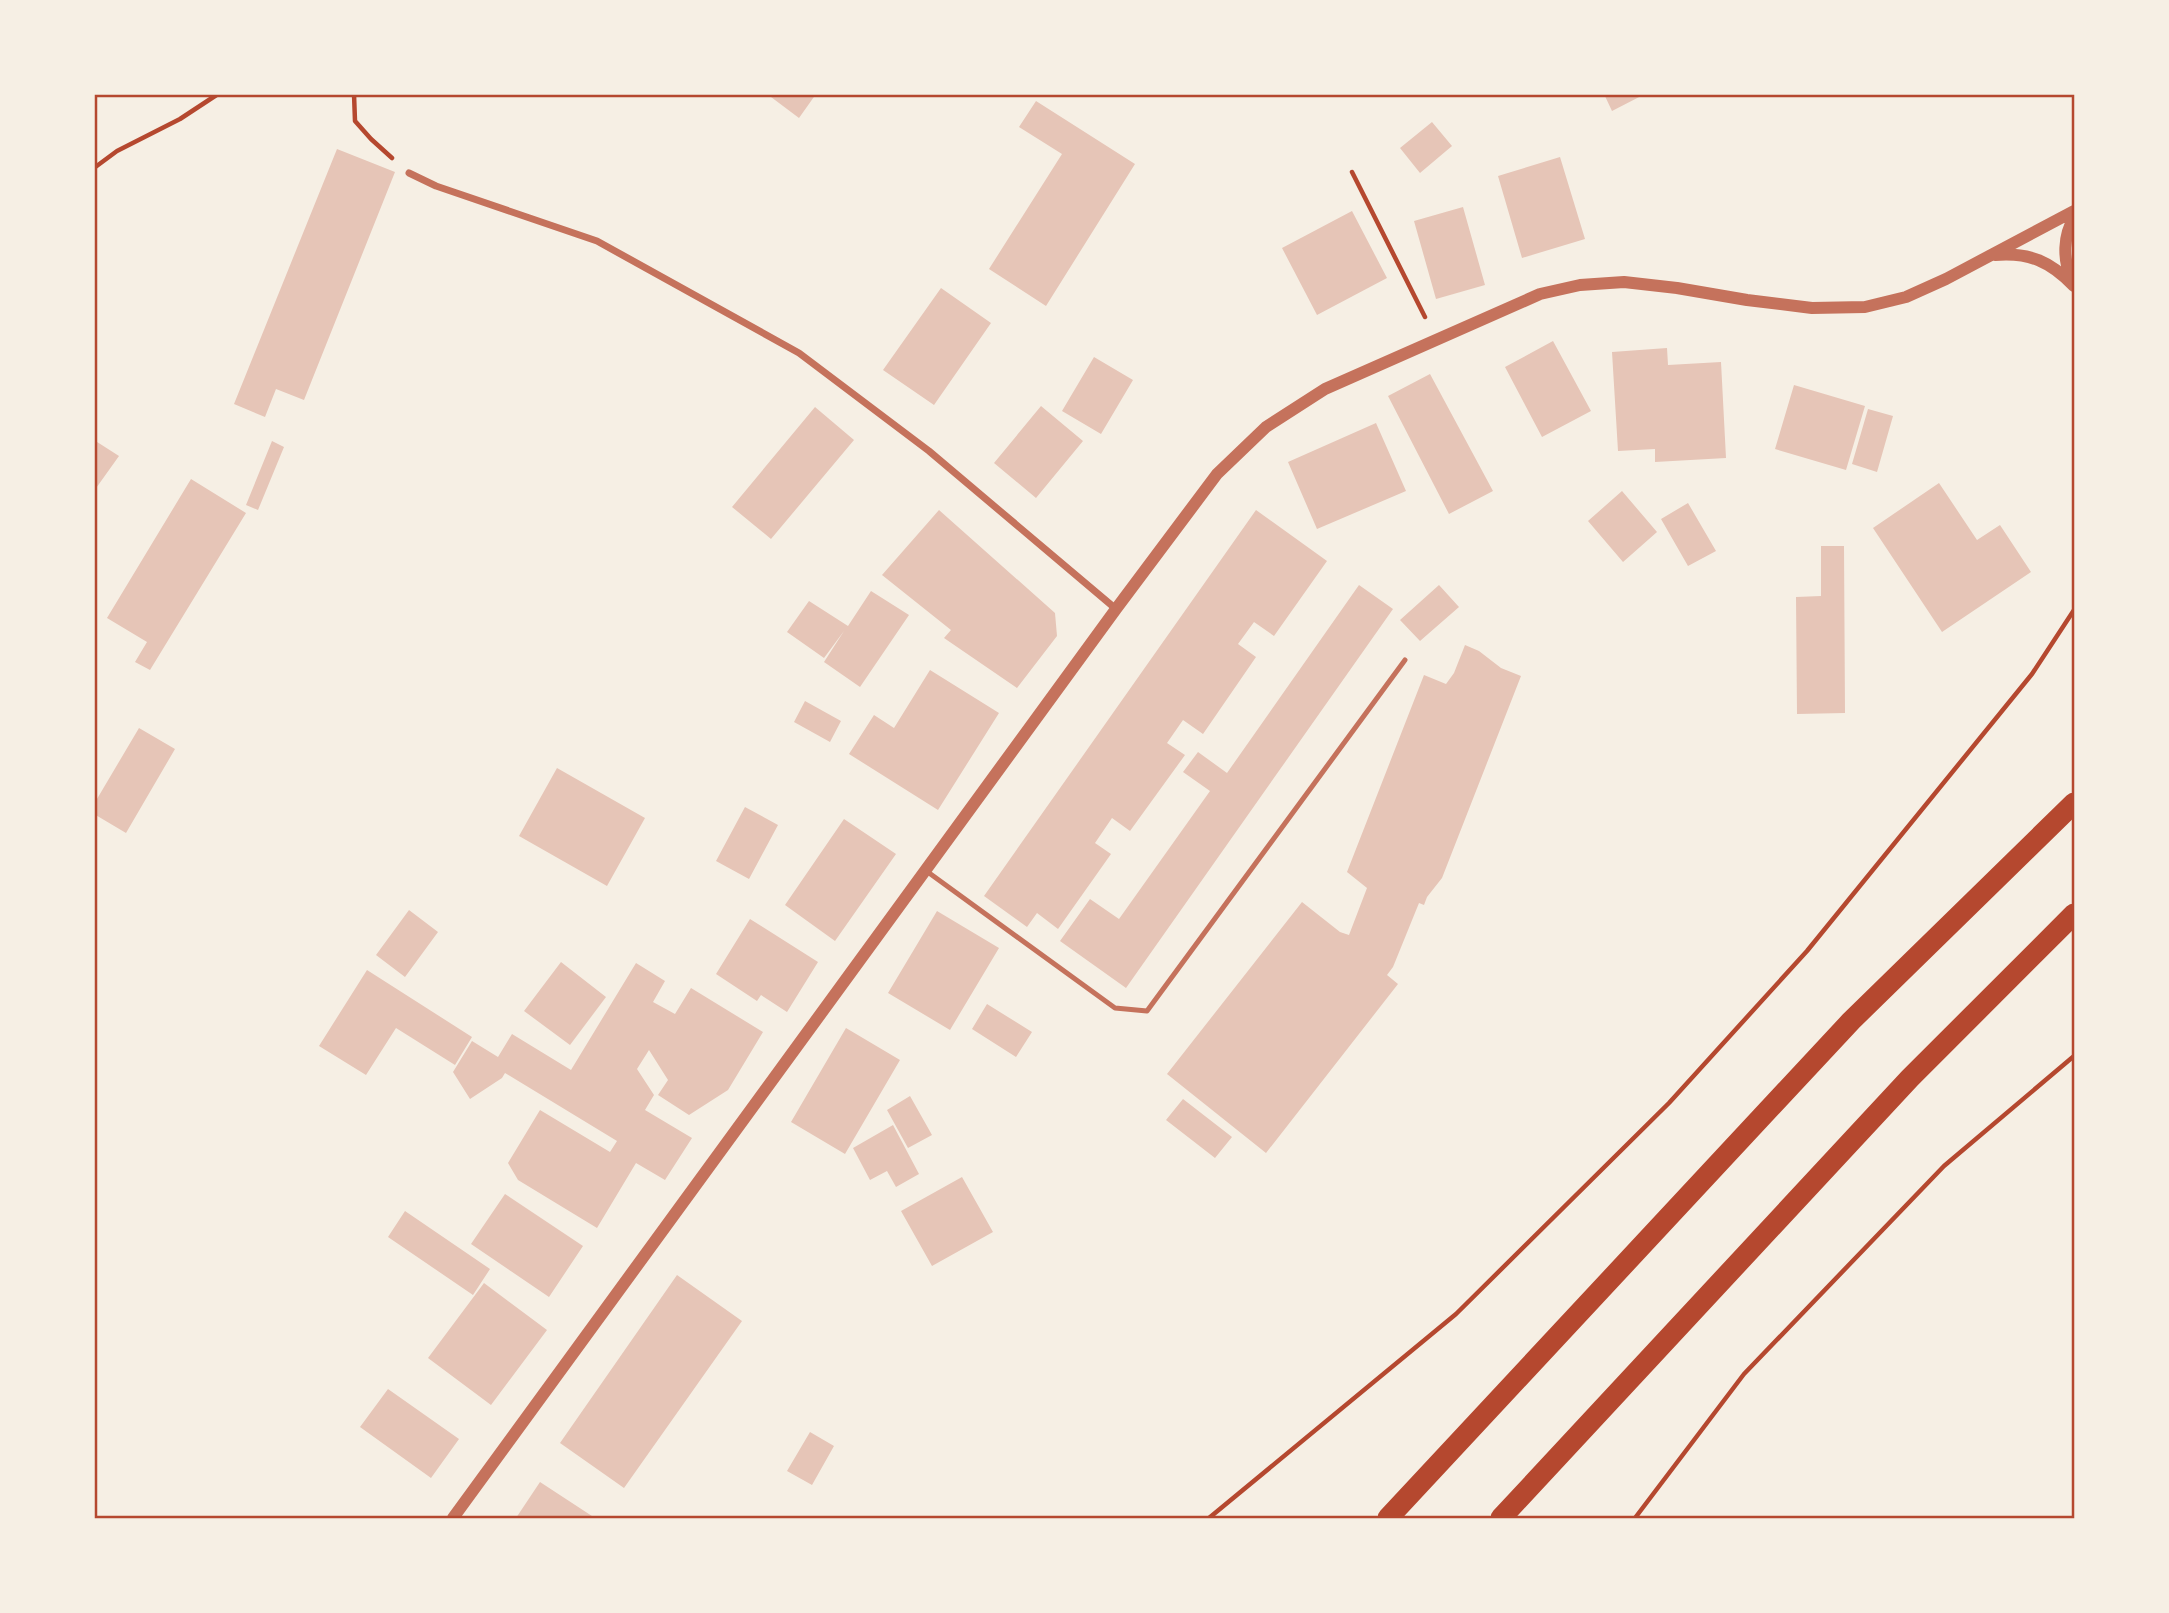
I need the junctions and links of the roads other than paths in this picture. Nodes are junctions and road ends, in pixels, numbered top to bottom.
1 (409, 173) road end
2 (2074, 211) edge
3 (2074, 218) edge
4 (1972, 264) junction
5 (2074, 286) edge
6 (1116, 609) junction
7 (1405, 660) dead end
8 (2074, 803) edge
9 (925, 870) junction
10 (2074, 914) edge
11 (453, 1518) edge
12 (1388, 1518) edge
13 (1501, 1518) edge

1 - 6 street
2 - 4 street
3 - 5 street
4 - 5 street
4 - 6 street
6 - 9 street
7 - 9 lane
8 - 12 highway
9 - 11 street
10 - 13 highway

